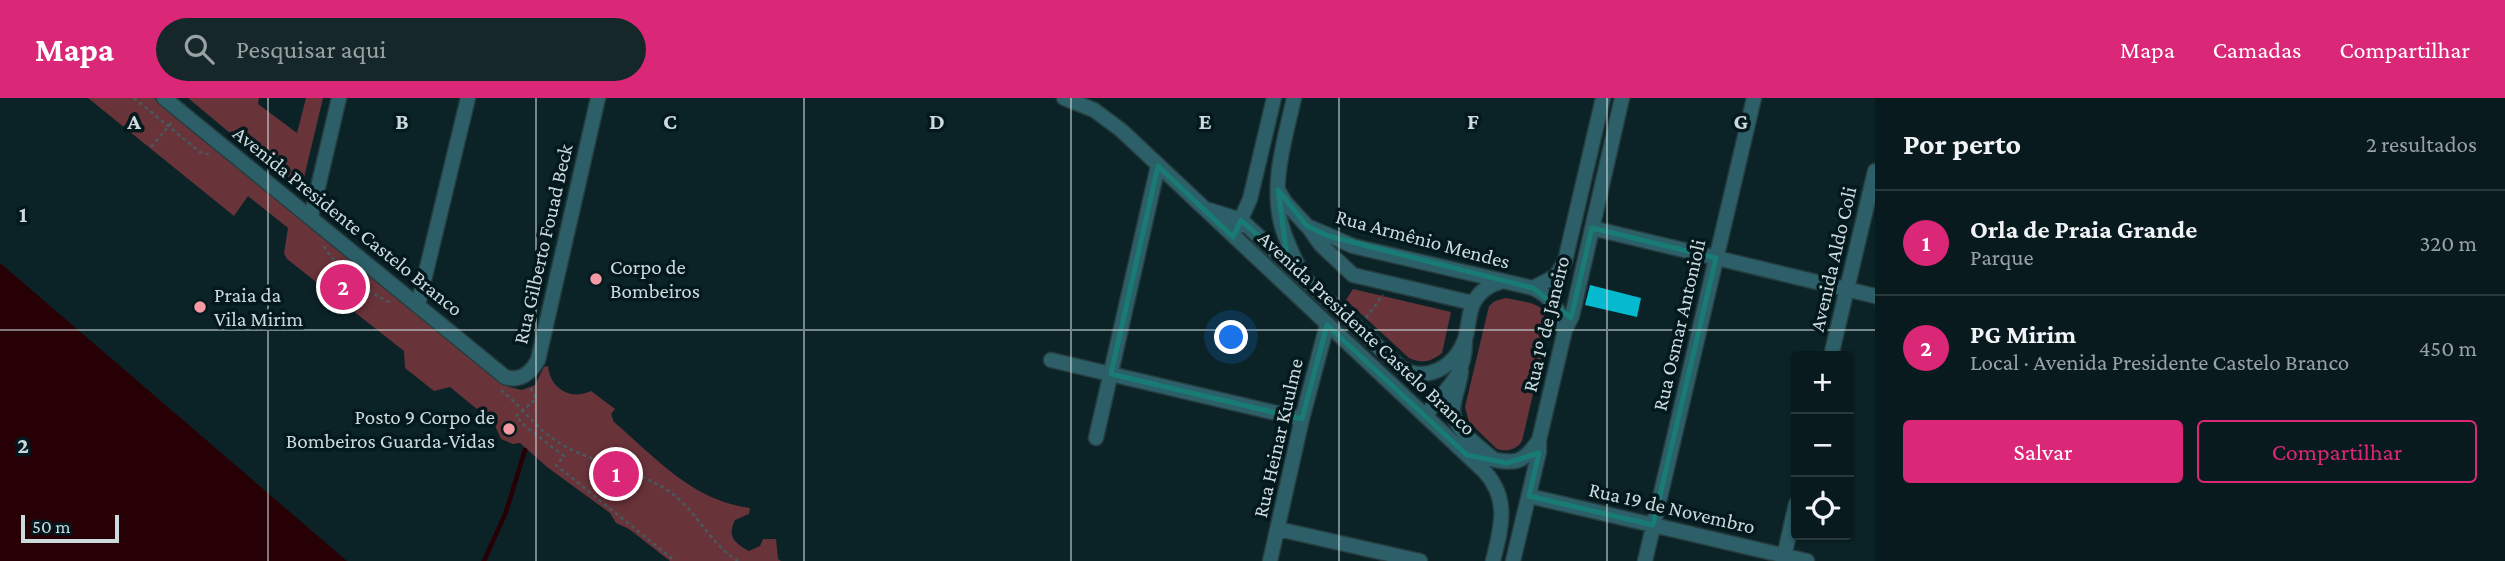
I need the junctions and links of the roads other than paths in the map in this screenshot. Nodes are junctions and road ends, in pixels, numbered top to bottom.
1 (164, 98) edge
2 (339, 98) edge
3 (468, 98) edge
4 (598, 98) edge
5 (1064, 98) edge
6 (1273, 98) edge
7 (1294, 98) edge
8 (1603, 98) edge
9 (1622, 98) edge
10 (1754, 98) edge
11 (1158, 166) junction
12 (1875, 172) edge
13 (1278, 183) junction
14 (1204, 209) junction
15 (312, 217) junction
16 (1241, 220) junction
17 (1307, 226) junction
18 (1592, 228) junction
19 (1233, 237) junction
20 (1716, 258) junction
21 (1565, 261) joint
22 (1303, 277) junction
23 (1500, 282) junction
24 (1533, 288) junction
25 (1847, 289) junction
26 (1875, 296) edge
27 (1473, 303) junction
28 (418, 305) junction
29 (1327, 325) junction
30 (1565, 330) junction
31 (1465, 341) junction
32 (1832, 351) edge
33 (1051, 360) dead end
34 (1461, 371) junction
35 (1111, 374) junction
36 (505, 377) joint
37 (1424, 416) junction
38 (1302, 419) junction
39 (1096, 438) dead end
40 (1539, 440) junction
41 (1467, 455) junction
42 (1493, 459) junction
43 (1529, 496) junction
44 (1653, 525) junction
45 (1791, 525) edge
46 (1278, 529) junction
47 (1783, 558) edge
48 (1270, 561) edge
49 (1420, 561) edge
50 (1493, 561) edge
51 (1513, 561) edge
52 (1645, 561) edge
53 (1807, 561) edge

1 - 15 street, Avenida Presidente Castelo Branco
2 - 15 street
3 - 28 street
4 - 36 street, Rua Gilberto Fouad Beck
5 - 11 street, Avenida Presidente Castelo Branco
6 - 16 street
7 - 13 street
8 - 21 street, Rua 1º de Janeiro
9 - 18 street, Rua 1º de Janeiro
10 - 20 street, Rua Osmar Antonioli
11 - 14 street, Avenida Presidente Castelo Branco
11 - 35 street
12 - 25 street, Avenida Aldo Coli
13 - 17 street, Rua Armênio Mendes
13 - 22 street
14 - 16 street, Avenida Presidente Castelo Branco
14 - 19 street, Avenida Presidente Castelo Branco
15 - 28 street, Avenida Presidente Castelo Branco
16 - 19 street
16 - 22 street, Avenida Presidente Castelo Branco
17 - 23 street, Rua Armênio Mendes
17 - 27 street
18 - 20 street
18 - 30 street, Rua 1º de Janeiro
19 - 29 street, Avenida Presidente Castelo Branco
20 - 25 street
20 - 44 street, Rua Osmar Antonioli
21 - 24 street, Rua Armênio Mendes
22 - 31 street, Avenida Presidente Castelo Branco
23 - 24 street, Rua Armênio Mendes
23 - 27 street
24 - 30 street
25 - 26 street
25 - 32 street, Avenida Aldo Coli
27 - 31 street
28 - 36 street, Avenida Presidente Castelo Branco
29 - 37 street, Avenida Presidente Castelo Branco
29 - 38 street, Rua Heinar Kuulme
30 - 40 street, Rua 1º de Janeiro
31 - 34 street
33 - 35 street
34 - 37 street
34 - 42 street
35 - 38 street
35 - 39 street
37 - 41 street, Avenida Presidente Castelo Branco
38 - 46 street, Rua Heinar Kuulme
40 - 42 street
40 - 43 street, Rua 1º de Janeiro
41 - 42 street
41 - 50 street, Avenida Presidente Castelo Branco
43 - 44 street, Rua 19 de Novembro
43 - 51 street, Rua 1º de Janeiro
44 - 47 street, Rua 19 de Novembro
44 - 52 street, Rua Osmar Antonioli
45 - 47 street
46 - 48 street, Rua Heinar Kuulme
46 - 49 street
47 - 53 street, Rua 19 de Novembro

